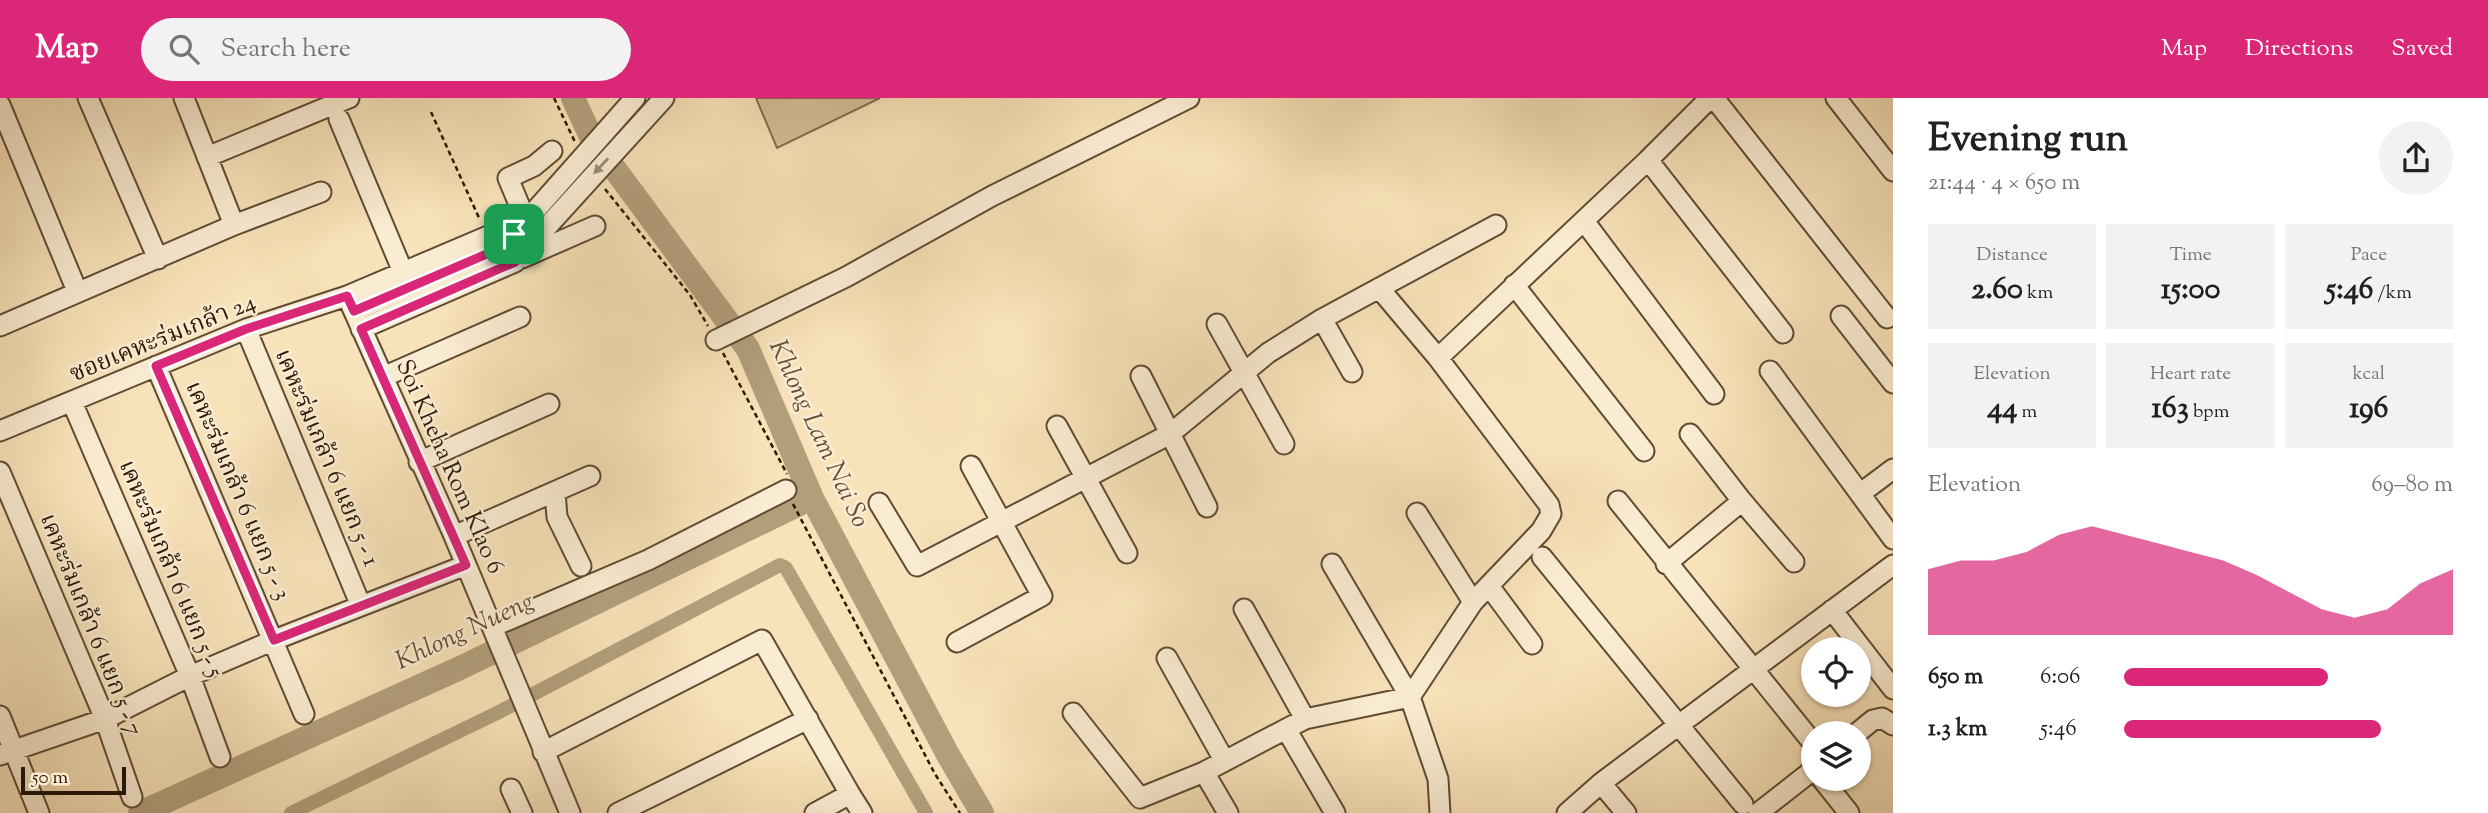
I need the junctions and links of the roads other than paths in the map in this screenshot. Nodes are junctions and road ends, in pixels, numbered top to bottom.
1 (89, 98) edge
2 (184, 98) edge
3 (349, 98) edge
4 (635, 98) edge
5 (664, 98) edge
6 (1189, 98) edge
7 (1712, 98) edge
8 (1836, 98) edge
9 (0, 105) edge
10 (339, 119) dead end
11 (552, 151) dead end
12 (207, 157) junction
13 (1648, 160) junction
14 (1893, 171) edge
15 (573, 183) junction
16 (321, 192) dead end
17 (1584, 221) junction
18 (234, 225) junction
19 (1496, 225) dead end
20 (595, 226) dead end
21 (523, 233) junction
22 (488, 236) road end
23 (158, 260) junction
24 (515, 262) junction
25 (403, 272) junction
26 (1514, 285) junction
27 (1379, 288) junction
28 (76, 292) junction
29 (354, 312) junction
30 (1841, 316) dead end
31 (520, 317) dead end
32 (1322, 318) junction
33 (1887, 318) dead end
34 (1217, 324) dead end
35 (0, 326) edge
36 (246, 329) junction
37 (1783, 333) dead end
38 (716, 340) road end
39 (1438, 358) junction
40 (156, 366) junction
41 (1770, 371) dead end
42 (1352, 372) dead end
43 (1245, 374) junction
44 (1141, 376) dead end
45 (383, 377) junction
46 (1893, 383) edge
47 (1714, 394) dead end
48 (72, 402) junction
49 (549, 404) dead end
50 (1057, 426) dead end
51 (0, 431) edge
52 (1170, 434) junction
53 (1690, 434) dead end
54 (1284, 444) dead end
55 (1644, 451) dead end
56 (419, 461) junction
57 (971, 466) dead end
58 (1893, 469) edge
59 (0, 472) edge
60 (590, 476) dead end
61 (1085, 478) junction
62 (786, 490) road end
63 (555, 492) junction
64 (1861, 493) junction
65 (1618, 501) dead end
66 (1742, 501) junction
67 (879, 503) dead end
68 (1207, 507) dead end
69 (1417, 513) dead end
70 (1003, 522) junction
71 (454, 536) junction
72 (1893, 539) edge
73 (1127, 553) dead end
74 (1542, 557) dead end
75 (1794, 562) dead end
76 (1332, 564) dead end
77 (1666, 564) junction
78 (466, 565) junction
79 (1893, 565) edge
80 (581, 566) dead end
81 (1489, 586) junction
82 (1473, 602) junction
83 (361, 606) junction
84 (1244, 609) dead end
85 (1832, 610) junction
86 (494, 632) junction
87 (274, 640) junction
88 (957, 642) dead end
89 (1532, 643) dead end
90 (1167, 657) dead end
91 (1755, 667) junction
92 (190, 676) junction
93 (1893, 690) edge
94 (1410, 697) junction
95 (1073, 713) dead end
96 (304, 714) dead end
97 (0, 716) edge
98 (105, 719) junction
99 (808, 719) junction
100 (1305, 719) junction
101 (1871, 722) edge
102 (1677, 724) junction
103 (1893, 725) edge
104 (1801, 727) edge
105 (1286, 729) junction
106 (7, 751) edge
107 (542, 752) junction
108 (220, 757) dead end
109 (1224, 760) junction
110 (1204, 772) junction
111 (1801, 777) edge
112 (1601, 783) junction
113 (511, 789) dead end
114 (1832, 791) edge
115 (850, 794) junction
116 (132, 797) dead end
117 (1751, 809) edge
118 (39, 813) edge
119 (522, 813) edge
120 (570, 813) edge
121 (618, 813) edge
122 (815, 813) edge
123 (862, 813) edge
124 (1228, 813) edge
125 (1335, 813) edge
126 (1440, 813) edge
127 (1567, 813) edge
128 (1626, 813) edge
129 (1849, 813) edge

1 - 23 street
2 - 12 street
3 - 12 street
4 - 15 street
5 -> 15 street
6 - 38 street
7 - 13 street
7 - 33 street
8 - 14 street
9 - 28 street
10 - 25 street
11 - 21 street
12 - 18 street
13 - 17 street
13 - 37 street
15 - 21 street
16 - 18 street
17 - 26 street
17 - 47 street
18 - 23 street
19 - 27 street
20 - 24 street
21 - 24 street
21 - 29 street
22 - 25 street
23 - 28 street
24 - 29 street
25 - 29 street
26 - 39 street
26 - 55 street
27 - 32 street
27 - 39 street
28 - 35 street
29 - 36 street, ซอยเคหะร่มเกล้า 24
29 - 45 street, Soi Kheha Rom Klao 6
30 - 46 street
31 - 45 street
32 - 42 street
32 - 43 street
34 - 43 street
36 - 40 street, ซอยเคหะร่มเกล้า 24
36 - 83 street, เคหะร่มเกล้า 6 แยก 5 - 1
39 - 81 street
40 - 48 street, ซอยเคหะร่มเกล้า 24
40 - 87 street, เคหะร่มเกล้า 6 แยก 5 - 3
41 - 64 street
43 - 52 street
43 - 54 street
44 - 52 street
45 - 56 street, Soi Kheha Rom Klao 6
48 - 51 street, ซอยเคหะร่มเกล้า 24
48 - 92 street, เคหะร่มเกล้า 6 แยก 5 - 5
49 - 56 street
50 - 61 street
52 - 61 street
52 - 68 street
53 - 66 street
56 - 71 street, Soi Kheha Rom Klao 6
57 - 70 street
58 - 64 street
59 - 98 street, เคหะร่มเกล้า 6 แยก 5 - 7
60 - 63 street
61 - 70 street
61 - 73 street
62 - 86 street
63 - 71 street
63 - 80 street
64 - 72 street
65 - 77 street
66 - 75 street
66 - 77 street
67 - 70 street
69 - 82 street
70 - 88 street
71 - 78 street, Soi Kheha Rom Klao 6
74 - 102 street
76 - 94 street
77 - 91 street
78 - 83 street
78 - 86 street, Soi Kheha Rom Klao 6
79 - 85 street
81 - 82 street
81 - 89 street
82 - 94 street
83 - 87 street
84 - 100 street
85 - 91 street
85 - 93 street
86 - 107 street, Soi Kheha Rom Klao 6
87 - 92 street
87 - 96 street, เคหะร่มเกล้า 6 แยก 5 - 3
90 - 109 street
91 - 102 street
91 - 104 street
92 - 98 street
92 - 108 street, เคหะร่มเกล้า 6 แยก 5 - 5
94 - 100 street
94 - 126 street
95 - 110 street
97 - 106 street
98 - 106 street
98 - 116 street, เคหะร่มเกล้า 6 แยก 5 - 7
99 - 107 street
99 - 115 street
99 - 121 street
100 - 105 street
101 - 103 street
102 - 112 street
102 - 117 street
105 - 109 street
105 - 125 street
106 - 118 street
107 - 120 street, Soi Kheha Rom Klao 6
109 - 110 street
110 - 124 street
111 - 117 street
112 - 127 street
112 - 128 street
113 - 119 street
114 - 129 street
115 - 122 street
115 - 123 street

